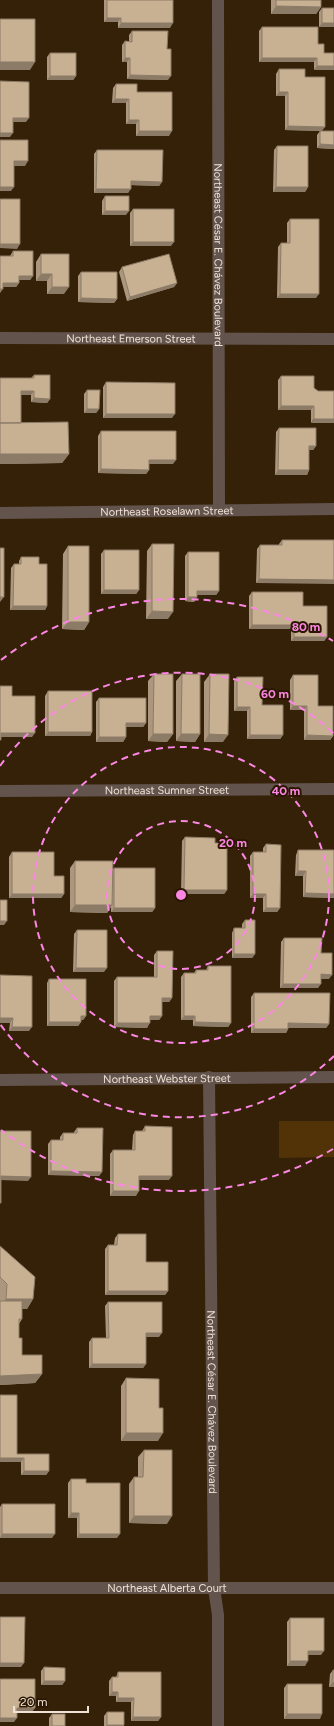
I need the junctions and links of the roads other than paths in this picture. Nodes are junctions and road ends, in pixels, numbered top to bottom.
1 (218, 0) edge
2 (0, 338) edge
3 (218, 339) junction
4 (334, 339) edge
5 (334, 509) edge
6 (219, 511) junction
7 (0, 513) edge
8 (334, 789) edge
9 (0, 791) edge
10 (334, 1076) edge
11 (209, 1077) junction
12 (0, 1080) edge
13 (0, 1588) edge
14 (214, 1588) junction
15 (334, 1588) edge
16 (218, 1726) edge

1 - 3 street, Northeast César E. Chávez Boulevard
2 - 3 street, Northeast Emerson Street
3 - 4 street, Northeast Emerson Street
3 - 6 street, Northeast César E. Chávez Boulevard
5 - 6 street, Northeast Roselawn Street
6 - 7 street, Northeast Roselawn Street
8 - 9 street, Northeast Sumner Street
10 - 11 street, Northeast Webster Street
11 - 12 street, Northeast Webster Street
11 - 14 street, Northeast César E. Chávez Boulevard
13 - 14 street, Northeast Alberta Court
14 - 15 street, Northeast Alberta Court
14 - 16 street, Northeast César E. Chávez Boulevard

